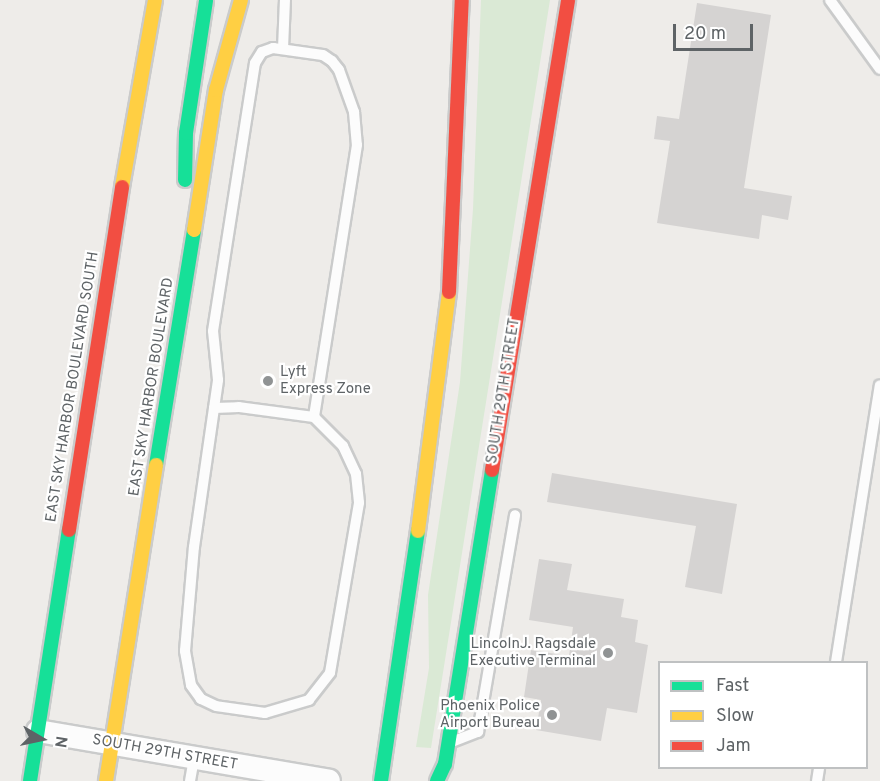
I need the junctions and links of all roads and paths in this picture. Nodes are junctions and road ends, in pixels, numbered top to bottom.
1 (155, 0) edge
2 (206, 0) edge
3 (241, 0) edge
4 (285, 0) edge
5 (462, 0) edge
6 (568, 0) edge
7 (830, 0) edge
8 (283, 49) junction
9 (880, 69) edge
10 (182, 305) junction
11 (880, 385) edge
12 (214, 408) junction
13 (314, 417) junction
14 (515, 515) dead end
15 (836, 661) edge
16 (38, 731) junction
17 (112, 744) junction
18 (448, 744) junction
19 (194, 758) junction
20 (296, 778) edge
21 (30, 781) edge
22 (106, 781) edge
23 (190, 781) edge
24 (329, 781) edge
25 (381, 781) edge
26 (437, 781) edge

1 - 16 main road, EAST SKY HARBOR BOULEVARD SOUTH
2 - 10 main road
3 - 10 main road, EAST SKY HARBOR BOULEVARD
4 - 8 lane
5 - 25 main road
6 - 18 main road, SOUTH 29TH STREET
7 - 9 lane
8 - 12 lane
8 - 13 lane
10 - 17 main road, EAST SKY HARBOR BOULEVARD
11 - 15 lane
12 - 13 lane
12 - 13 lane
14 - 18 lane
16 - 17 street, SOUTH 29TH STREET
16 - 21 main road, EAST SKY HARBOR BOULEVARD SOUTH
17 - 19 street, SOUTH 29TH STREET
17 - 22 main road, EAST SKY HARBOR BOULEVARD
18 - 26 main road, SOUTH 29TH STREET
19 - 20 street, SOUTH 29TH STREET
19 - 23 lane
20 - 24 street, SOUTH 29TH STREET

